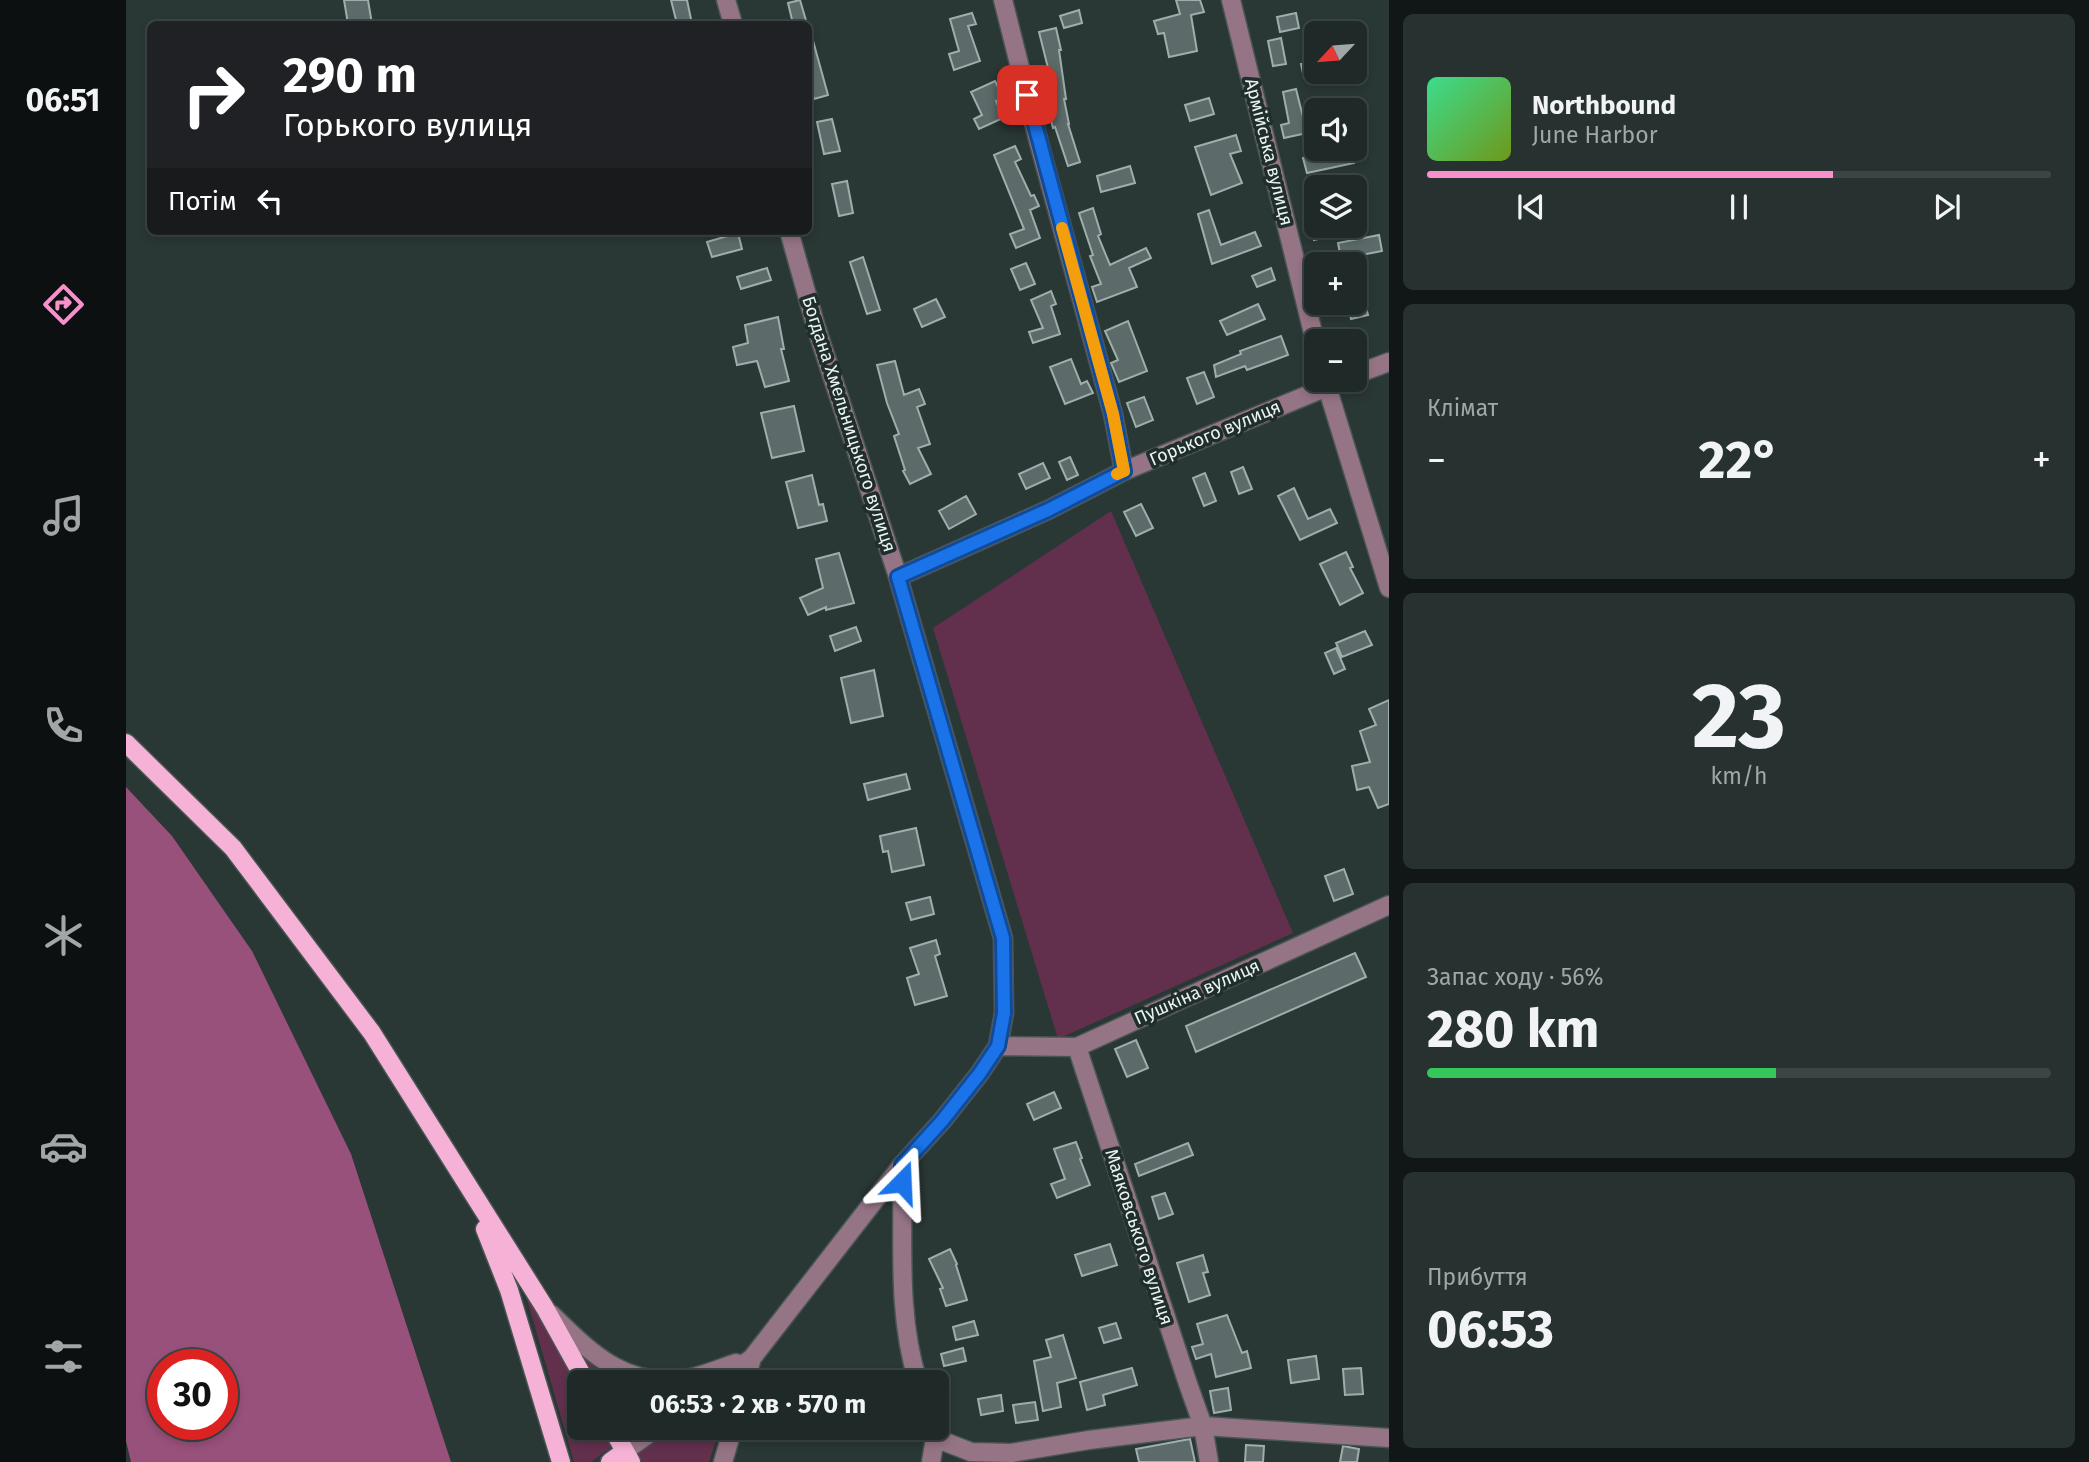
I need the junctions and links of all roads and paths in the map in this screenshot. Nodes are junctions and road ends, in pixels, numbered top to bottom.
1 (726, 0) edge
2 (1003, 0) edge
3 (1231, 0) edge
4 (732, 21) edge
5 (790, 235) edge
6 (1312, 329) edge
7 (1389, 362) edge
8 (1367, 370) edge
9 (1304, 392) edge
10 (1328, 392) edge
11 (1124, 471) junction
12 (898, 577) junction
13 (1389, 588) edge
14 (126, 743) edge
15 (1389, 905) edge
16 (998, 1046) junction
17 (1077, 1047) junction
18 (902, 1165) junction
19 (470, 1189) junction
20 (545, 1308) junction
21 (752, 1358) junction
22 (579, 1370) edge
23 (736, 1370) edge
24 (749, 1370) edge
25 (914, 1370) edge
26 (1203, 1426) junction
27 (1389, 1438) edge
28 (616, 1440) edge
29 (643, 1440) edge
30 (729, 1440) edge
31 (933, 1440) edge
32 (947, 1440) edge
33 (622, 1458) edge
34 (561, 1462) edge
35 (723, 1462) edge
36 (931, 1462) edge
37 (1209, 1462) edge

1 - 4 street
2 - 11 street
3 - 6 street, Армійська вулиця
5 - 12 street, Богдана Хмельницького вулиця
7 - 8 street
9 - 11 street, Горького вулиця
10 - 13 street
11 - 12 street, Горького вулиця
12 - 16 street, Богдана Хмельницького вулиця
14 - 19 main road
15 - 17 street, Пушкіна вулиця
16 - 17 street, Пушкіна вулиця
16 - 18 street, Богдана Хмельницького вулиця
17 - 26 street, Маяковського вулиця
18 - 21 street, Богдана Хмельницького вулиця
18 - 25 street
19 - 20 main road
19 - 34 main road
20 - 21 street
20 - 22 main road
21 - 23 street
21 - 24 street
26 - 27 street
26 - 32 street
26 - 37 street, Маяковського вулиця
28 - 33 main road
29 - 33 street
30 - 35 street
31 - 36 street

